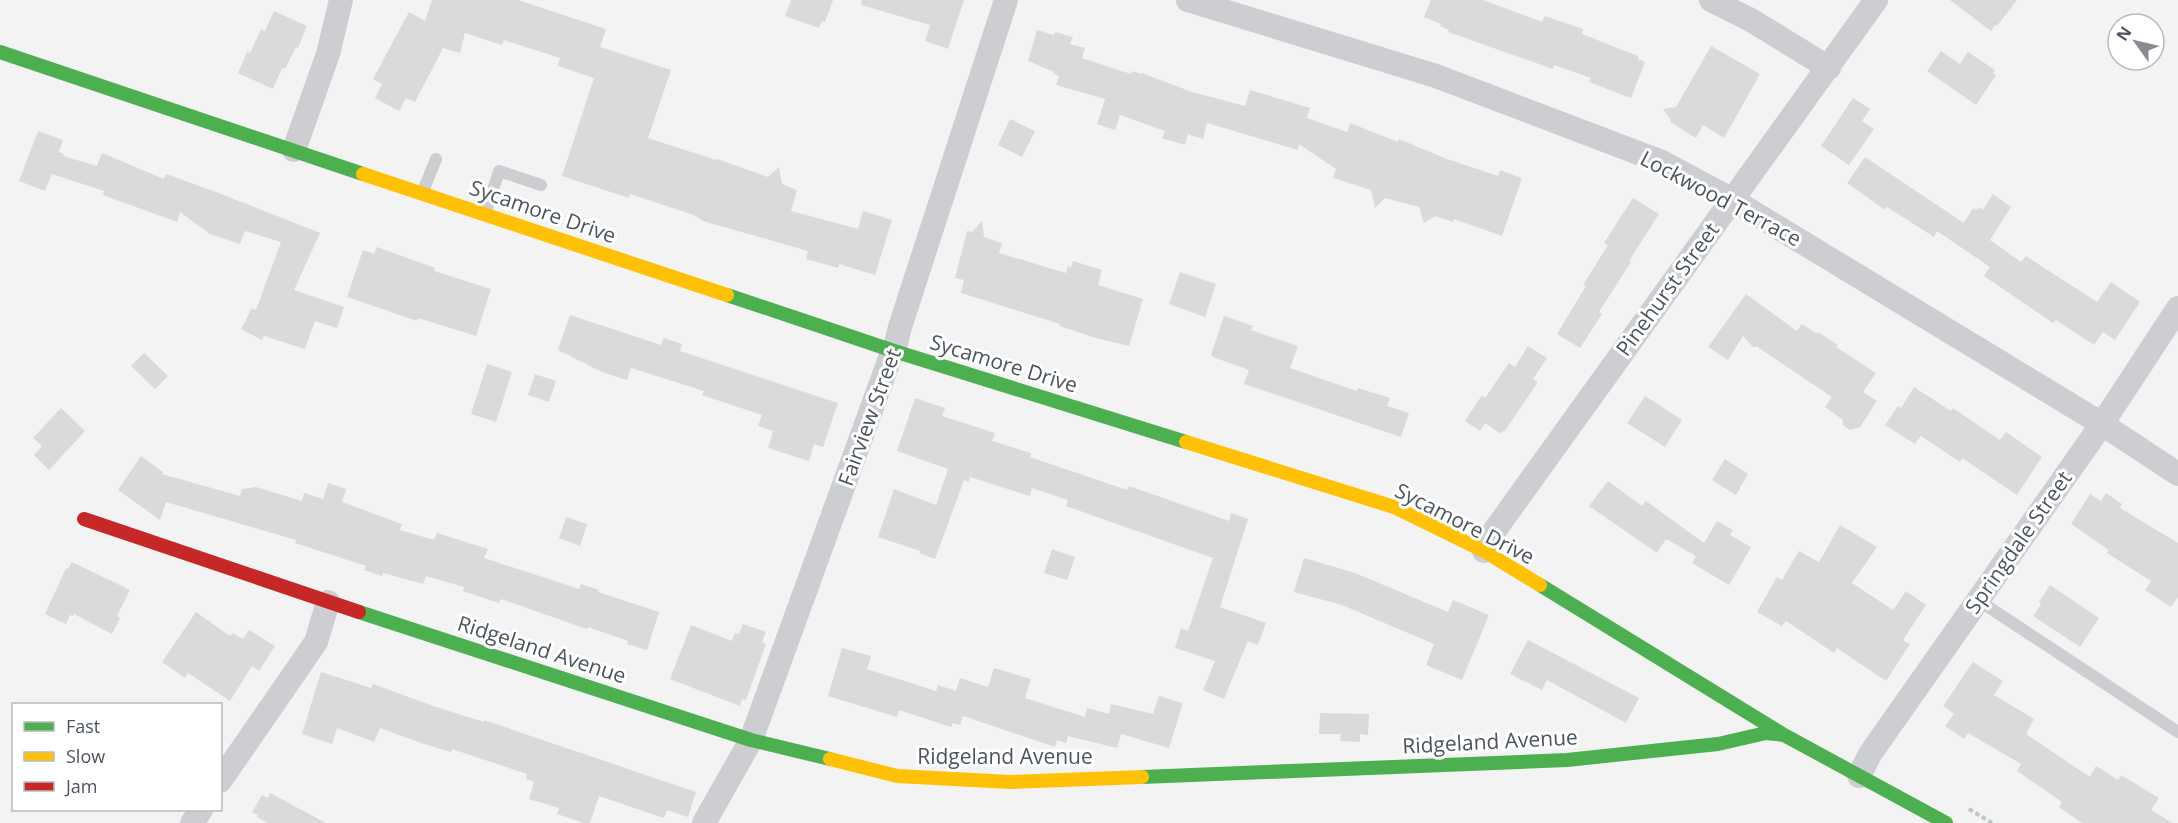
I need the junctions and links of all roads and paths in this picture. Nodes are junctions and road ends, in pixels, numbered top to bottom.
1 (341, 0) edge
2 (1006, 0) edge
3 (1188, 0) edge
4 (1711, 0) edge
5 (1876, 0) edge
6 (1213, 4) edge
7 (0, 52) edge
8 (1829, 68) junction
9 (294, 150) junction
10 (436, 159) dead end
11 (541, 186) dead end
12 (422, 193) junction
13 (1731, 199) junction
14 (486, 214) junction
15 (2178, 308) edge
16 (894, 351) junction
17 (2102, 424) junction
18 (2178, 474) edge
19 (84, 519) dead end
20 (1484, 551) junction
21 (1978, 600) junction
22 (328, 602) junction
23 (2178, 732) edge
24 (1784, 735) junction
25 (751, 740) junction
26 (1858, 776) junction
27 (222, 778) edge
28 (704, 823) edge
29 (1946, 823) edge

1 - 9 street
2 - 16 street, Fairview Street
3 - 6 street, Lockwood Terrace
4 - 8 street
5 - 8 street, Pinehurst Street
6 - 13 street, Lockwood Terrace
7 - 9 street, Sycamore Drive
8 - 13 street, Pinehurst Street
9 - 12 street, Sycamore Drive
10 - 12 lane
11 - 14 lane
12 - 14 street, Sycamore Drive
13 - 17 street, Lockwood Terrace
13 - 20 street, Pinehurst Street
14 - 16 street, Sycamore Drive
15 - 17 street, Springdale Street
16 - 20 street, Sycamore Drive
16 - 25 street, Fairview Street
17 - 18 street, Lockwood Terrace
17 - 21 street, Springdale Street
19 - 22 street, Ridgeland Avenue
20 - 24 street, Sycamore Drive
21 - 23 lane
21 - 26 street, Springdale Street
22 - 25 street, Ridgeland Avenue
22 - 27 street
24 - 25 street, Ridgeland Avenue
24 - 26 street, Sycamore Drive
25 - 28 street, Fairview Street
26 - 29 street, Sycamore Drive

